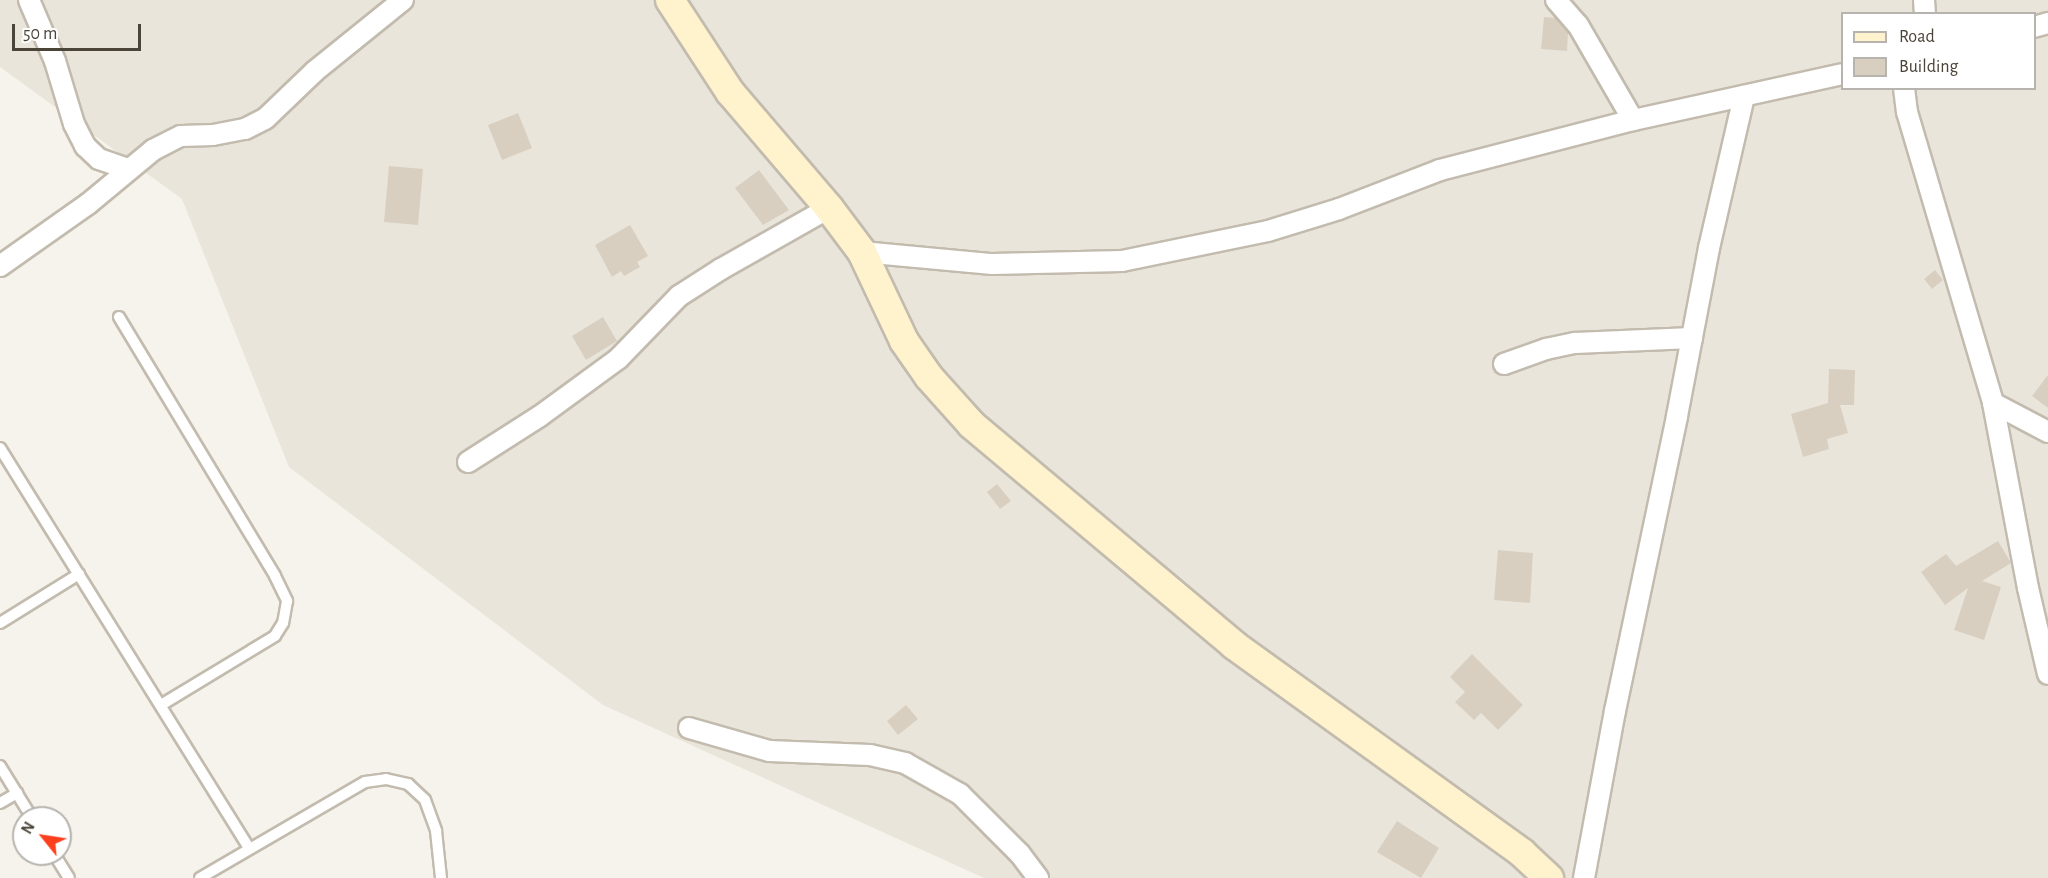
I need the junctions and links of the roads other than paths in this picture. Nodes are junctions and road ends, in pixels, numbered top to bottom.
1 (29, 0) edge
2 (403, 0) edge
3 (670, 0) edge
4 (1556, 0) edge
5 (1841, 74) edge
6 (1904, 90) edge
7 (1744, 96) junction
8 (1633, 120) junction
9 (128, 169) junction
10 (829, 208) junction
11 (862, 252) junction
12 (0, 266) edge
13 (119, 317) dead end
14 (1692, 338) junction
15 (1504, 364) dead end
16 (1993, 403) junction
17 (2048, 432) edge
18 (0, 448) edge
19 (468, 462) dead end
20 (79, 574) junction
21 (0, 623) edge
22 (2048, 674) edge
23 (161, 705) junction
24 (689, 728) dead end
25 (0, 766) edge
26 (16, 793) junction
27 (0, 803) edge
28 (24, 806) edge
29 (249, 848) junction
30 (202, 877) edge
31 (441, 878) edge
32 (1038, 878) edge
33 (1549, 878) edge
34 (1584, 878) edge

1 - 9 street
2 - 9 street
3 - 10 street
4 - 8 street
5 - 7 street
6 - 16 street
7 - 8 street
7 - 14 street
8 - 11 street
9 - 12 street
10 - 11 street
10 - 19 street
11 - 33 street
13 - 23 lane
14 - 15 street
14 - 34 street
16 - 17 street
16 - 22 street
18 - 20 lane
20 - 21 lane
20 - 23 lane
23 - 29 lane
24 - 32 street
25 - 26 lane
26 - 27 lane
26 - 28 lane
29 - 30 lane
29 - 31 lane

